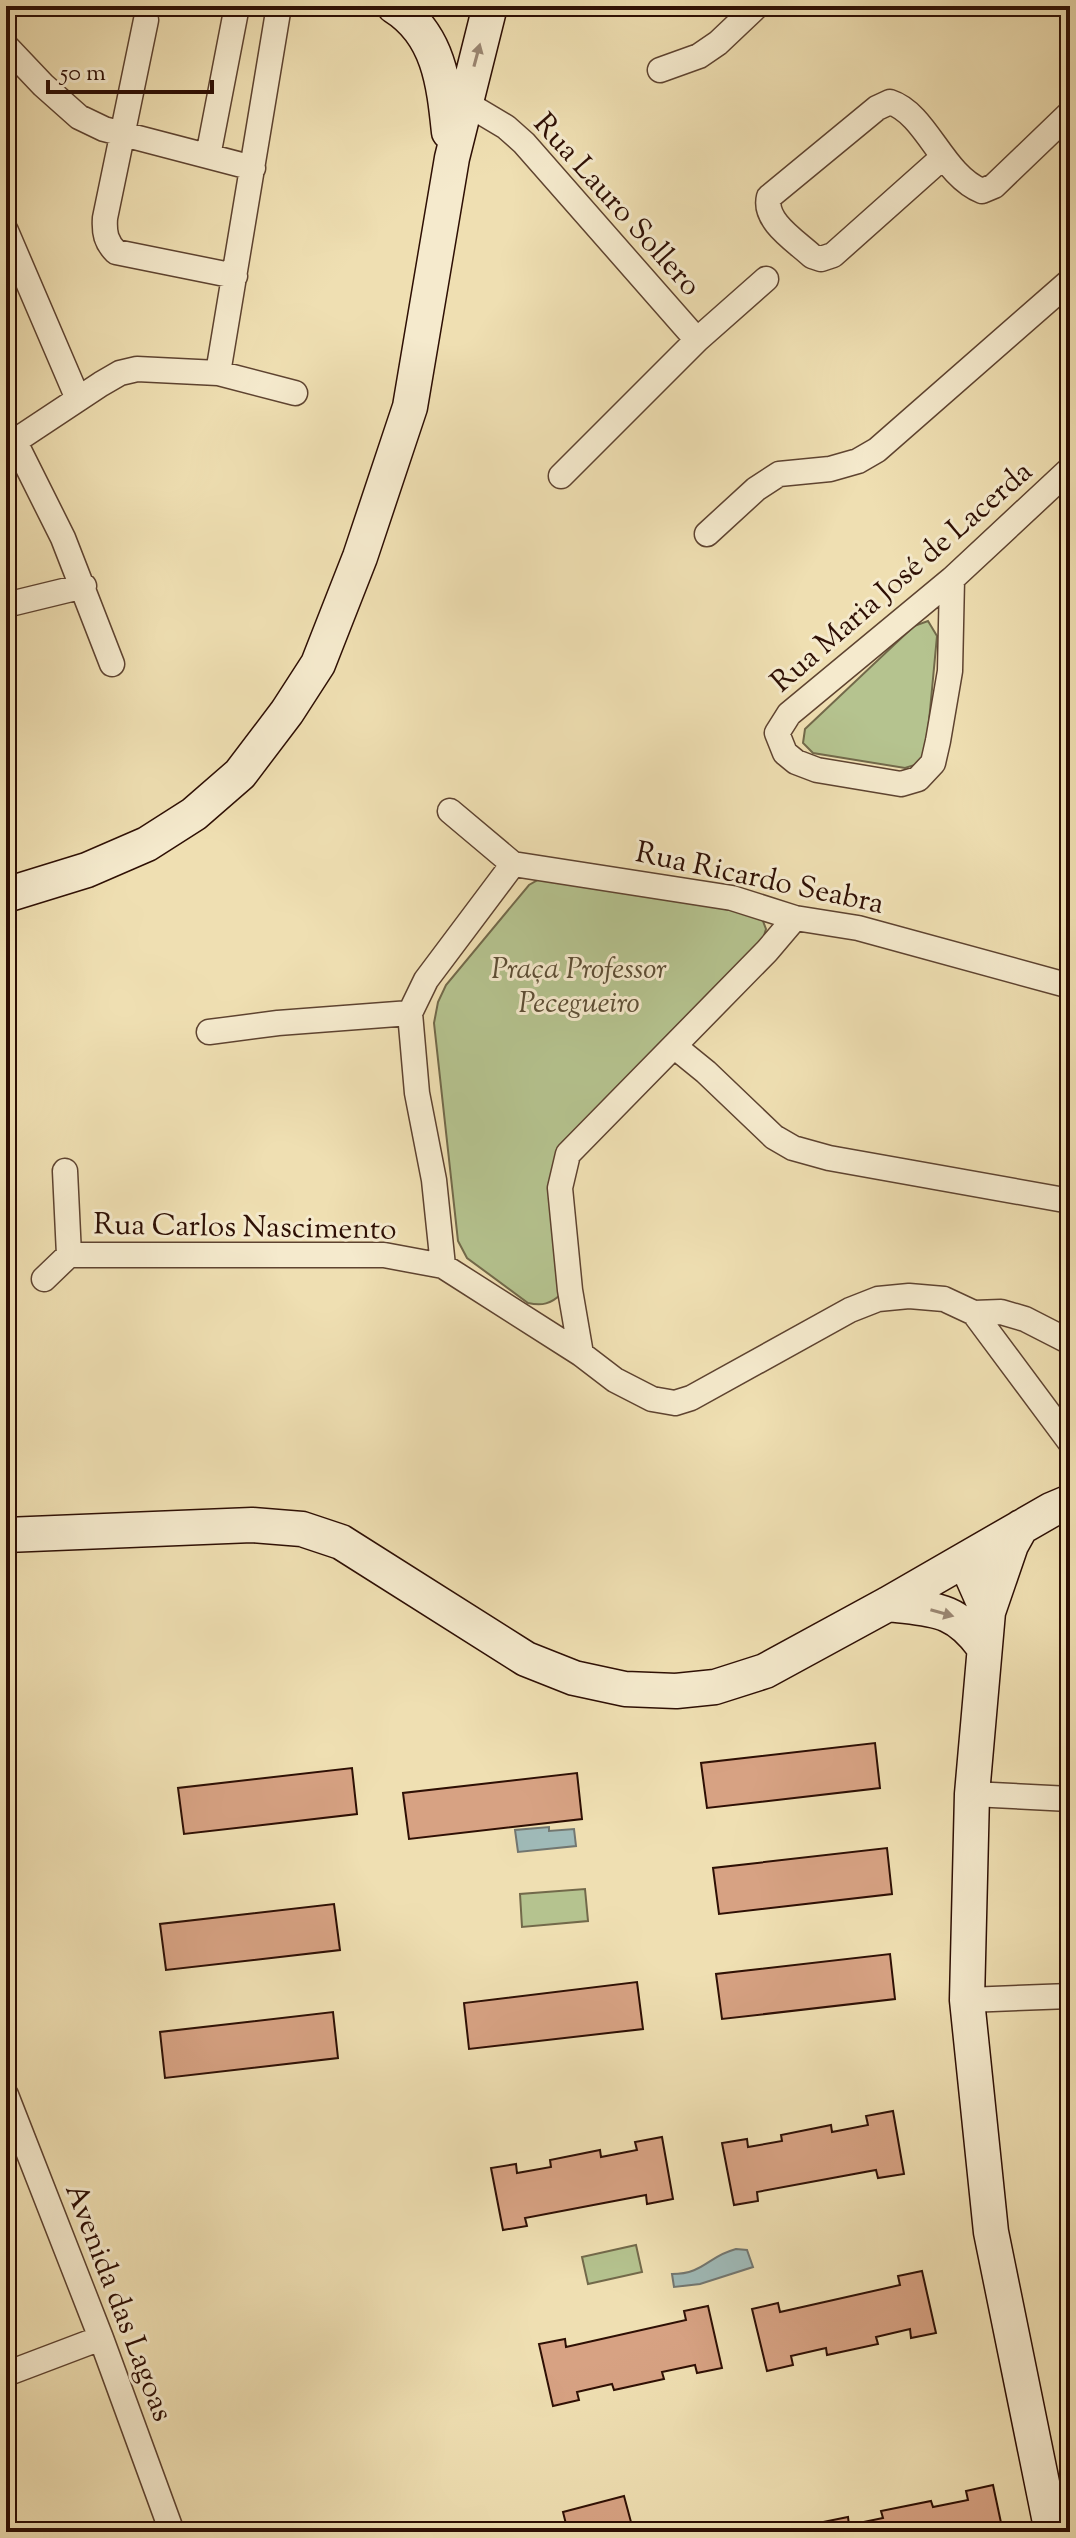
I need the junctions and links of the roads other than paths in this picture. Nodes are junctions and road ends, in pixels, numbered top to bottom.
1 (237, 6) edge
2 (279, 6) edge
3 (394, 6) edge
4 (490, 6) edge
5 (757, 6) edge
6 (146, 20) dead end
7 (6, 46) edge
8 (660, 70) dead end
9 (455, 96) junction
10 (1070, 113) edge
11 (123, 133) junction
12 (208, 156) junction
13 (943, 157) junction
14 (253, 168) junction
15 (6, 231) edge
16 (235, 276) junction
17 (766, 279) dead end
18 (1070, 281) edge
19 (697, 340) junction
20 (218, 373) junction
21 (295, 393) dead end
22 (78, 399) junction
23 (11, 444) edge
24 (1070, 469) edge
25 (561, 476) dead end
26 (707, 534) dead end
27 (952, 579) junction
28 (84, 586) junction
29 (6, 605) edge
30 (112, 664) dead end
31 (450, 811) dead end
32 (513, 864) junction
33 (6, 895) edge
34 (795, 918) junction
35 (1070, 986) edge
36 (410, 1013) junction
37 (209, 1032) dead end
38 (674, 1046) junction
39 (65, 1171) dead end
40 (1070, 1201) edge
41 (69, 1255) junction
42 (443, 1266) junction
43 (44, 1279) dead end
44 (974, 1313) junction
45 (1070, 1342) edge
46 (581, 1354) junction
47 (1070, 1442) edge
48 (1070, 1502) edge
49 (1021, 1527) junction
50 (6, 1535) edge
51 (965, 1560) junction
52 (888, 1604) junction
53 (988, 1612) junction
54 (983, 1646) junction
55 (972, 1794) junction
56 (1070, 1799) edge
57 (1070, 1996) edge
58 (967, 2000) junction
59 (6, 2095) edge
60 (101, 2338) junction
61 (6, 2374) edge
62 (172, 2532) edge
63 (1052, 2532) edge

1 - 12 street
2 - 14 street
3 - 9 main road
9 -> 4 main road
5 - 8 street
6 - 11 street
7 - 11 street
9 - 19 street, Rua Lauro Sollero
9 - 33 main road
10 - 13 street
11 - 12 street
11 - 16 street
12 - 14 street
13 - 13 street
14 - 16 street
15 - 22 street
16 - 20 street
17 - 19 street
18 - 26 street
19 - 25 street
20 - 21 street
20 - 22 street
22 - 23 street
23 - 28 street
24 - 27 street, Rua Maria José de Lacerda
27 - 27 street, Rua Maria José de Lacerda
28 - 29 street
28 - 30 street
31 - 32 street
32 - 34 street, Rua Ricardo Seabra
32 - 36 street
34 - 35 street, Rua Ricardo Seabra
34 - 38 street
36 - 37 street
36 - 42 street
38 - 40 street
38 - 46 street
39 - 41 street, Rua Carlos Nascimento
41 - 42 street, Rua Carlos Nascimento
41 - 43 street, Rua Carlos Nascimento
42 - 46 street, Rua Carlos Nascimento
44 - 45 street, Rua Carlos Nascimento
44 - 46 street, Rua Carlos Nascimento
44 - 47 street
48 - 49 main road
49 - 51 main road
49 - 53 main road
50 - 52 main road
51 - 52 main road
51 - 53 main road
52 -> 54 main road
53 - 54 main road
54 - 55 main road
55 - 56 street
55 - 58 main road
57 - 58 street
58 - 63 main road
59 - 60 street, Avenida das Lagoas
60 - 61 street
60 - 62 street, Avenida das Lagoas

